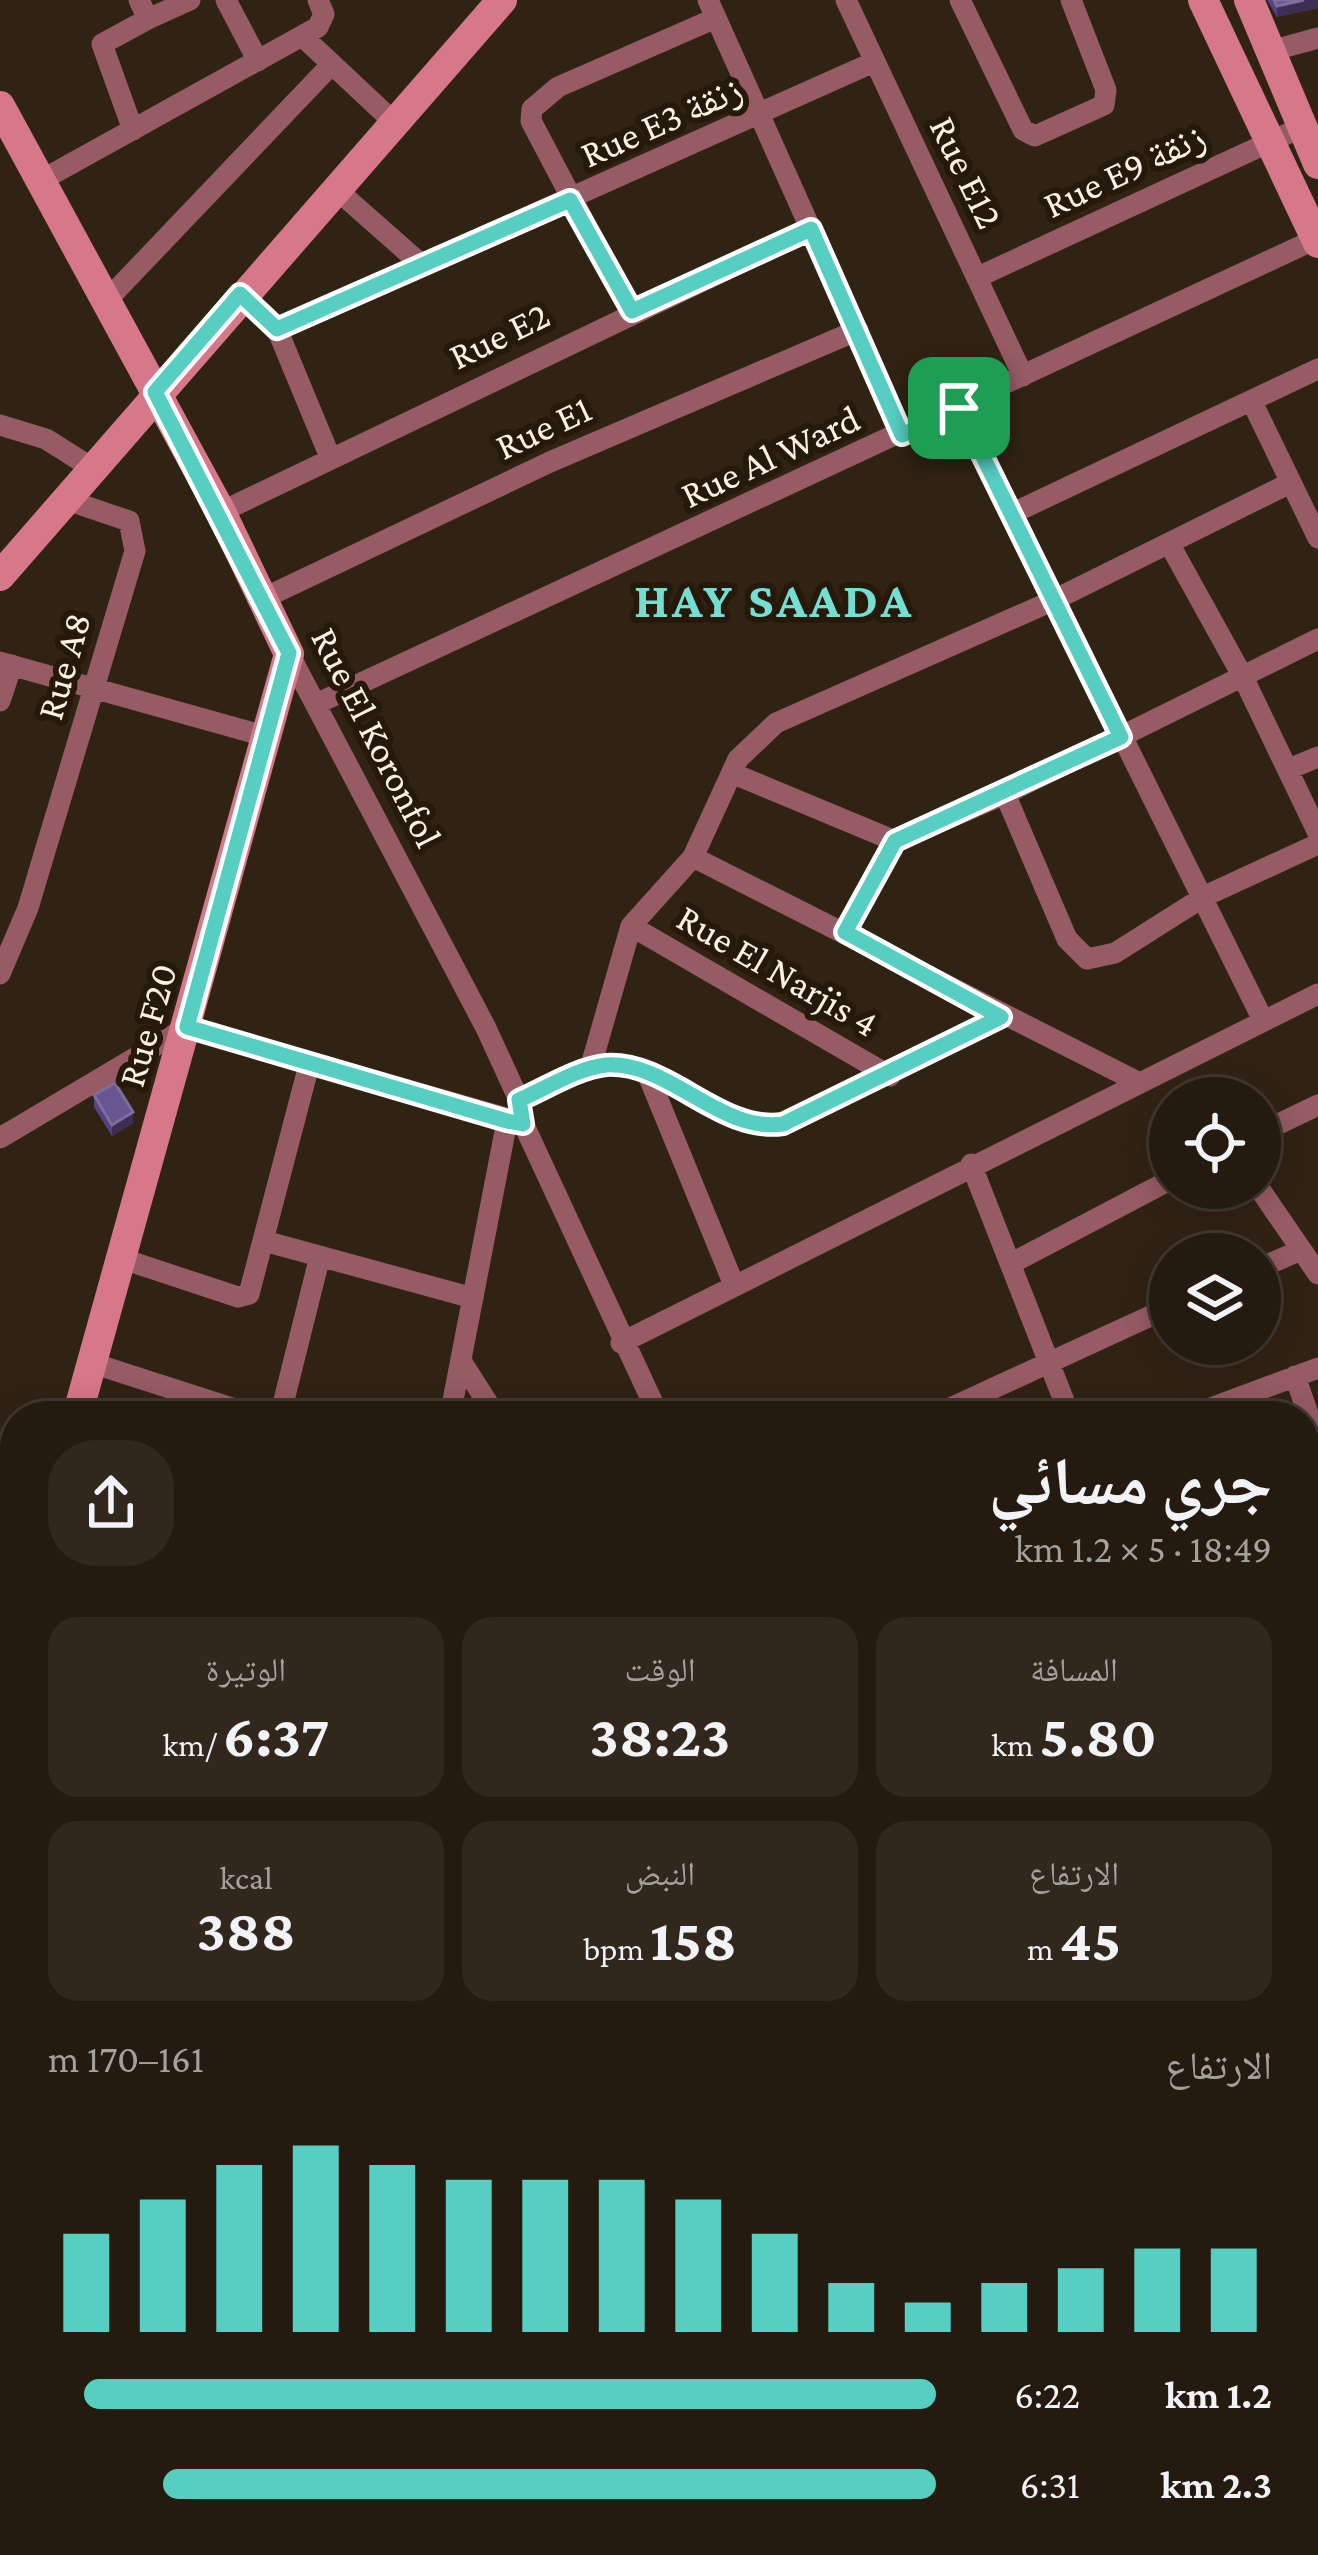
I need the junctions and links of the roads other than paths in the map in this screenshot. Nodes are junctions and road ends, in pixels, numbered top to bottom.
1 (190, 0) edge
2 (226, 0) edge
3 (318, 0) edge
4 (502, 0) edge
5 (846, 0) edge
6 (960, 0) edge
7 (1071, 0) edge
8 (1203, 0) edge
9 (1249, 0) edge
10 (712, 9) edge
11 (144, 10) edge
12 (302, 37) junction
13 (1318, 38) edge
14 (1267, 52) junction
15 (257, 61) junction
16 (874, 62) junction
17 (332, 64) junction
18 (0, 106) edge
19 (760, 117) junction
20 (397, 125) junction
21 (1300, 128) junction
22 (133, 130) junction
23 (1267, 144) junction
24 (1318, 164) edge
25 (40, 181) junction
26 (338, 190) junction
27 (570, 200) junction
28 (811, 229) junction
29 (1317, 240) edge
30 (422, 265) junction
31 (978, 277) junction
32 (240, 294) junction
33 (107, 300) junction
34 (632, 311) junction
35 (277, 329) junction
36 (858, 330) junction
37 (1318, 368) edge
38 (1023, 376) junction
39 (155, 392) junction
40 (1252, 402) junction
41 (959, 408) junction
42 (0, 425) edge
43 (902, 435) junction
44 (330, 457) junction
45 (92, 468) junction
46 (1290, 484) junction
47 (67, 500) junction
48 (221, 512) junction
49 (1011, 514) junction
50 (1318, 538) edge
51 (13, 542) edge
52 (1170, 544) junction
53 (1, 574) edge
54 (262, 599) junction
55 (1052, 602) junction
56 (1318, 639) edge
57 (289, 653) junction
58 (6, 663) edge
59 (1243, 677) junction
60 (95, 689) junction
61 (0, 701) edge
62 (316, 704) junction
63 (268, 737) junction
64 (1121, 737) junction
65 (1318, 757) edge
66 (1289, 769) junction
67 (734, 774) junction
68 (1005, 794) junction
69 (1318, 833) edge
70 (895, 841) junction
71 (1318, 844) edge
72 (693, 857) junction
73 (1205, 896) junction
74 (631, 926) junction
75 (845, 932) junction
76 (0, 974) edge
77 (1318, 994) edge
78 (1001, 1017) junction
79 (1263, 1020) junction
80 (187, 1027) junction
81 (309, 1065) junction
82 (590, 1069) junction
83 (648, 1076) junction
84 (890, 1076) junction
85 (1136, 1081) junction
86 (519, 1100) junction
87 (1318, 1105) edge
88 (515, 1122) junction
89 (1281, 1123) edge
90 (0, 1138) edge
91 (971, 1163) junction
92 (1149, 1191) edge
93 (1273, 1209) edge
94 (264, 1240) junction
95 (1301, 1250) junction
96 (320, 1256) junction
97 (123, 1259) junction
98 (1281, 1259) edge
99 (1012, 1263) junction
100 (1318, 1274) edge
101 (734, 1285) junction
102 (473, 1298) junction
103 (1149, 1316) edge
104 (621, 1342) junction
105 (1051, 1359) junction
106 (461, 1360) junction
107 (92, 1363) junction
108 (1318, 1368) edge
109 (1295, 1376) junction
110 (81, 1401) edge
111 (181, 1401) edge
112 (284, 1401) edge
113 (453, 1401) edge
114 (487, 1401) edge
115 (651, 1401) edge
116 (964, 1401) edge
117 (1065, 1401) edge
118 (1229, 1401) edge
119 (1304, 1401) edge

1 - 11 street
2 - 15 street
3 - 12 street
4 - 20 street
5 - 16 street, Rue E12
6 - 7 street
8 - 23 street
9 - 14 street
10 - 19 street
10 - 27 street
11 - 22 street
12 - 15 street
12 - 17 street
13 - 14 street
14 - 21 street
15 - 22 street
16 - 19 street, Rue E3 زنقة
16 - 31 street, Rue E12
17 - 20 street
17 - 33 street
18 - 25 street, Rue El Koronfol
19 - 27 street, Rue E3 زنقة
19 - 28 street
20 - 26 street
21 - 23 street, Rue E9 زنقة
21 - 24 street
22 - 25 street
23 - 29 street
23 - 31 street, Rue E9 زنقة
25 - 33 street, Rue El Koronfol
26 - 30 street
26 - 32 street
27 - 30 street, Rue E3 زنقة
27 - 34 street
28 - 34 street, Rue E2
28 - 36 street
29 - 38 street, Rue Al Ward
30 - 35 street, Rue E3 زنقة
31 - 38 street, Rue E12
32 - 35 street
32 - 39 street
33 - 39 street, Rue El Koronfol
34 - 44 street, Rue E2
35 - 44 street
36 - 43 street
36 - 54 street, Rue E1
37 - 40 street
38 - 41 street, Rue Al Ward
39 - 45 street
39 - 48 street, Rue El Koronfol
40 - 46 street
40 - 49 street
41 - 43 street, Rue Al Ward
41 - 49 street
42 - 45 street
43 - 62 street, Rue Al Ward
44 - 48 street, Rue E2
45 - 47 street
46 - 50 street
46 - 52 street
47 - 51 street
47 - 60 street, Rue A8
48 - 54 street, Rue El Koronfol
49 - 55 street
51 - 53 street
52 - 55 street
52 - 59 street
54 - 57 street, Rue El Koronfol
55 - 64 street
55 - 67 street
56 - 59 street
57 - 62 street, Rue El Koronfol
57 - 63 street, Rue F20
58 - 60 street
58 - 61 street
59 - 64 street
59 - 66 street
60 - 63 street
60 - 76 street, Rue A8
62 - 86 street, Rue El Koronfol
63 - 80 street, Rue F20
64 - 68 street
64 - 73 street
65 - 66 street
66 - 69 street
67 - 70 street
67 - 72 street
68 - 70 street
68 - 73 street
70 - 75 street
71 - 73 street
72 - 74 street
72 - 75 street
73 - 79 street
74 - 82 street
74 - 84 street, Rue El Narjis 4
75 - 78 street
77 - 79 street
78 - 84 street, Rue El Narjis 4
78 - 85 street
79 - 85 street
80 - 81 street
80 - 90 street
80 - 97 street, Rue F20
81 - 88 street
81 - 94 street
82 - 83 street, Rue El Narjis 4
82 - 86 street
83 - 84 street, Rue El Narjis 4
83 - 101 street
85 - 91 street
86 - 88 street, Rue El Koronfol
87 - 89 street
88 - 102 street
88 - 104 street, Rue El Koronfol
91 - 99 street
91 - 101 street
92 - 99 street
93 - 95 street
94 - 96 street
94 - 97 street
95 - 98 street
95 - 100 street
96 - 102 street
96 - 112 street
97 - 107 street, Rue F20
99 - 105 street
101 - 104 street
102 - 106 street
103 - 105 street
104 - 115 street, Rue El Koronfol
105 - 116 street
105 - 117 street
106 - 113 street
106 - 114 street
107 - 110 street, Rue F20
107 - 111 street
108 - 109 street
109 - 118 street
109 - 119 street

